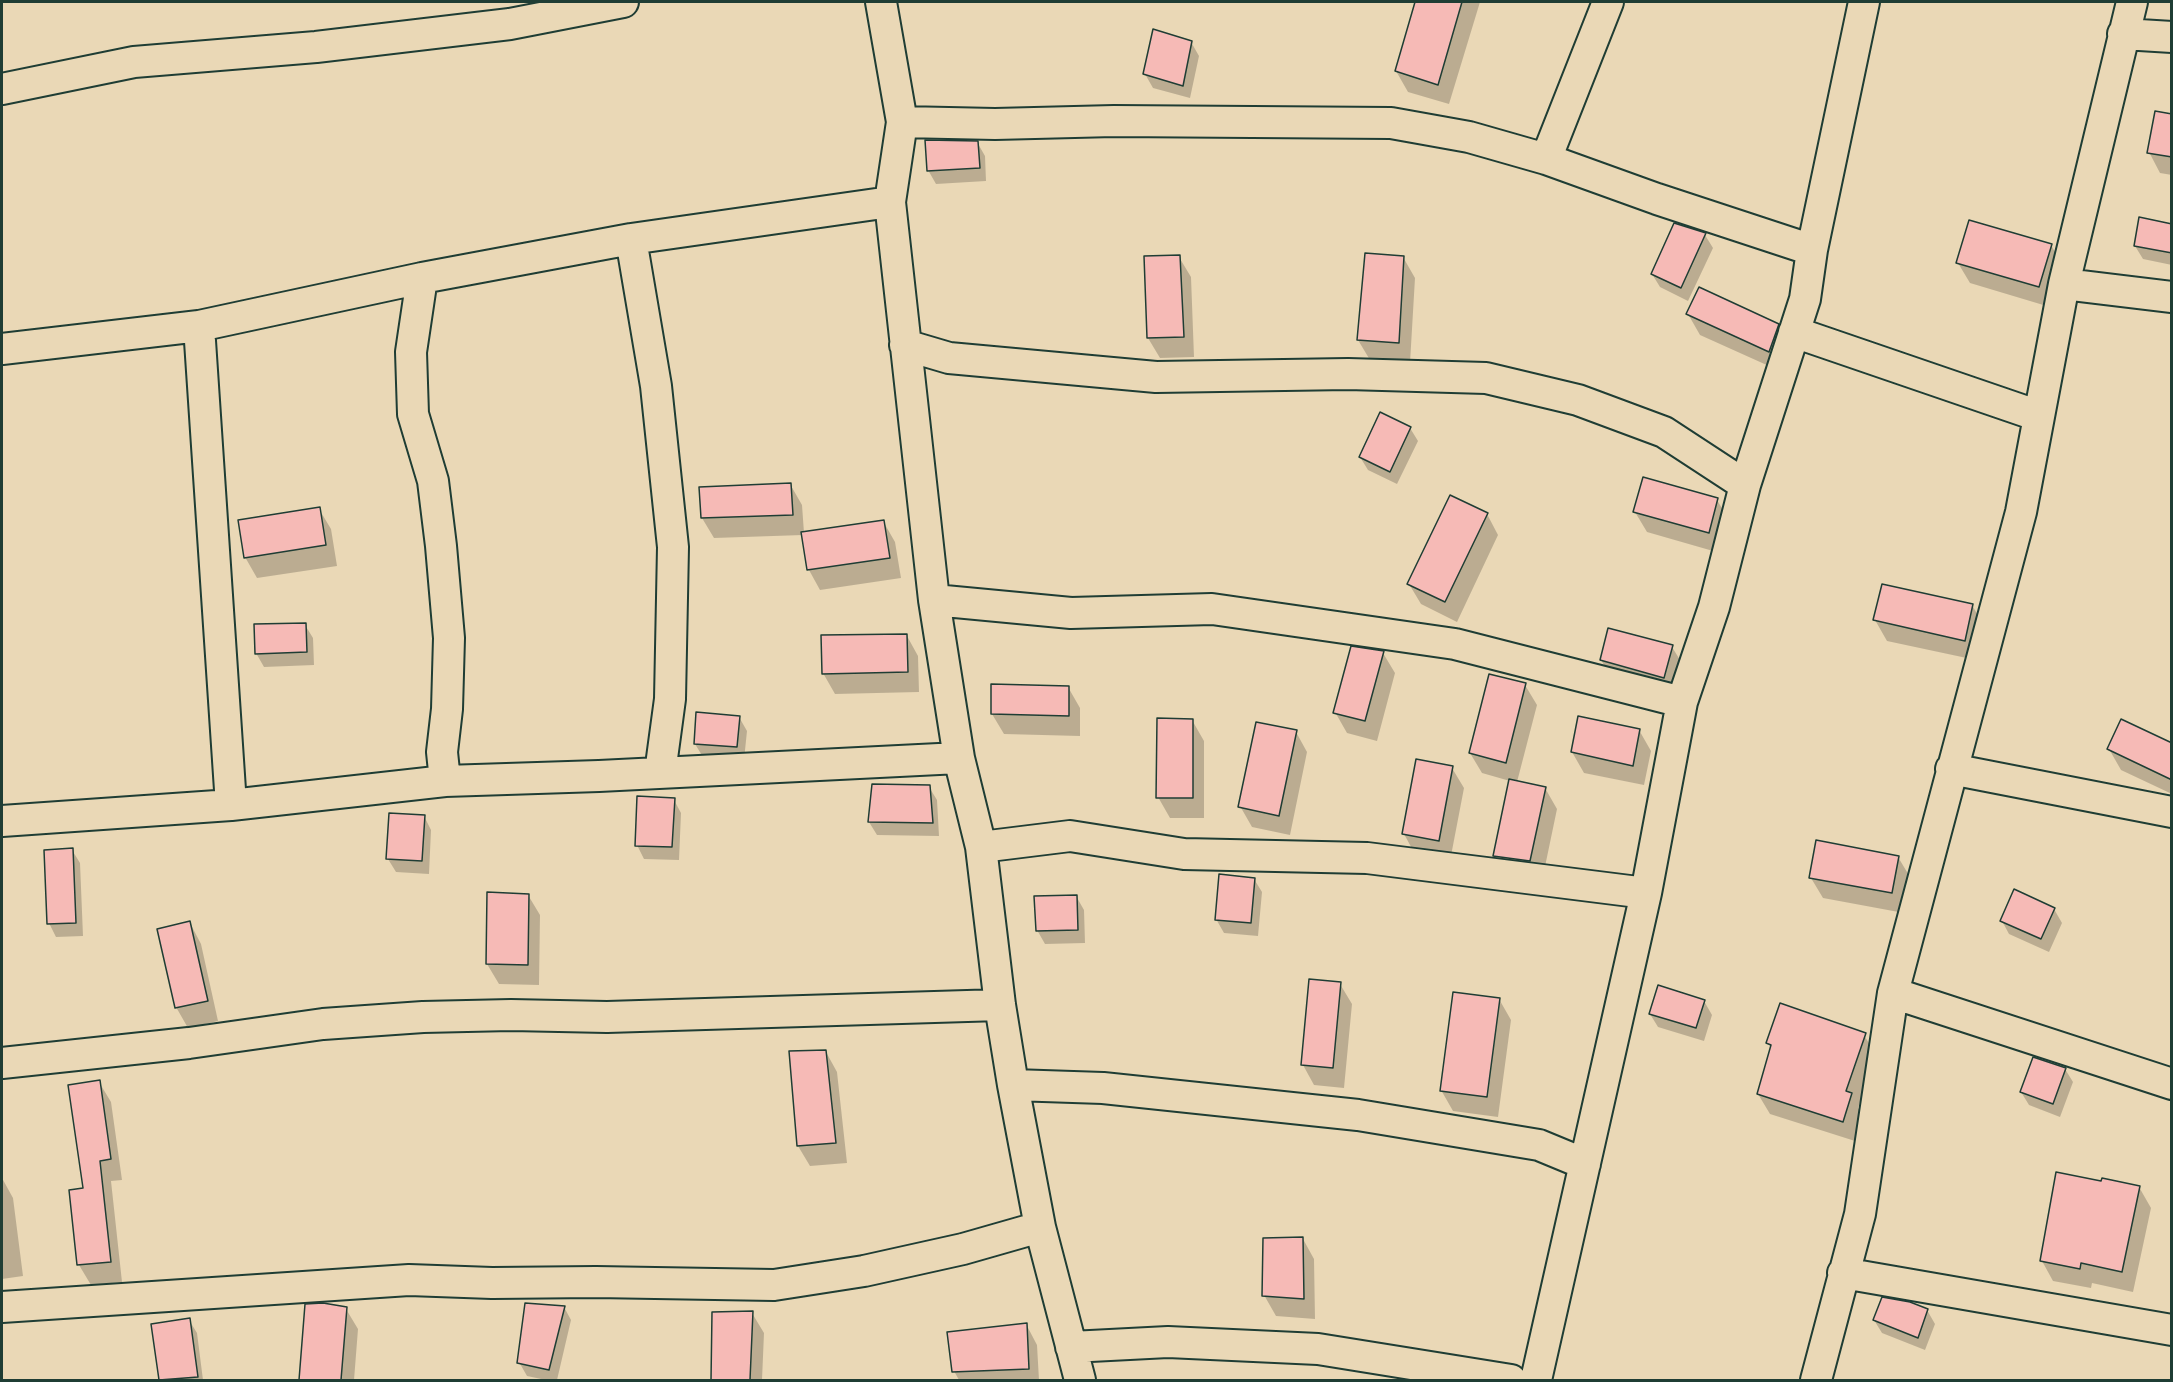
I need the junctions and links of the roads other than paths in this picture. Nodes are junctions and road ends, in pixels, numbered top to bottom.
1 (623, 2) edge
2 (881, 2) edge
3 (1608, 2) edge
4 (1864, 2) edge
5 (2132, 2) edge
6 (2123, 34) junction
7 (2172, 37) edge
8 (2, 89) edge
9 (902, 122) junction
10 (1546, 159) junction
11 (890, 202) junction
12 (631, 239) junction
13 (1812, 249) junction
14 (422, 278) junction
15 (2064, 284) junction
16 (2172, 297) edge
17 (199, 326) junction
18 (1794, 332) junction
19 (905, 345) junction
20 (2, 349) edge
21 (2039, 416) junction
22 (1745, 485) junction
23 (934, 600) junction
24 (1682, 702) junction
25 (959, 758) junction
26 (1951, 769) junction
27 (660, 773) junction
28 (445, 781) junction
29 (231, 805) junction
30 (2172, 812) edge
31 (2, 821) edge
32 (981, 847) junction
33 (1646, 893) junction
34 (1893, 993) junction
35 (1000, 1005) junction
36 (2, 1063) edge
37 (2172, 1084) edge
38 (1013, 1085) junction
39 (1585, 1164) junction
40 (1040, 1227) junction
41 (1844, 1273) junction
42 (2, 1308) edge
43 (2172, 1330) edge
44 (1071, 1347) junction
45 (1080, 1380) edge
46 (1511, 1380) edge
47 (1536, 1380) edge
48 (1816, 1380) edge

1 - 8 street
2 - 9 street
3 - 10 street
4 - 13 street
5 - 6 street
6 - 7 street
6 - 15 street
9 - 10 street
9 - 11 street
10 - 13 street
11 - 12 street
11 - 19 street
12 - 14 street
12 - 27 street
13 - 18 street
14 - 17 street
14 - 28 street
15 - 16 street
15 - 21 street
17 - 20 street
17 - 29 street
18 - 21 street
18 - 22 street
19 - 22 street
19 - 23 street
21 - 26 street
22 - 24 street
23 - 24 street
23 - 25 street
24 - 33 street
25 - 27 street
25 - 32 street
26 - 30 street
26 - 34 street
27 - 28 street
28 - 29 street
29 - 31 street
32 - 33 street
32 - 35 street
33 - 39 street
34 - 37 street
34 - 41 street
35 - 36 street
35 - 38 street
38 - 39 street
38 - 40 street
39 - 47 street
40 - 42 street
40 - 44 street
41 - 43 street
41 - 48 street
44 - 45 street
44 - 46 street

